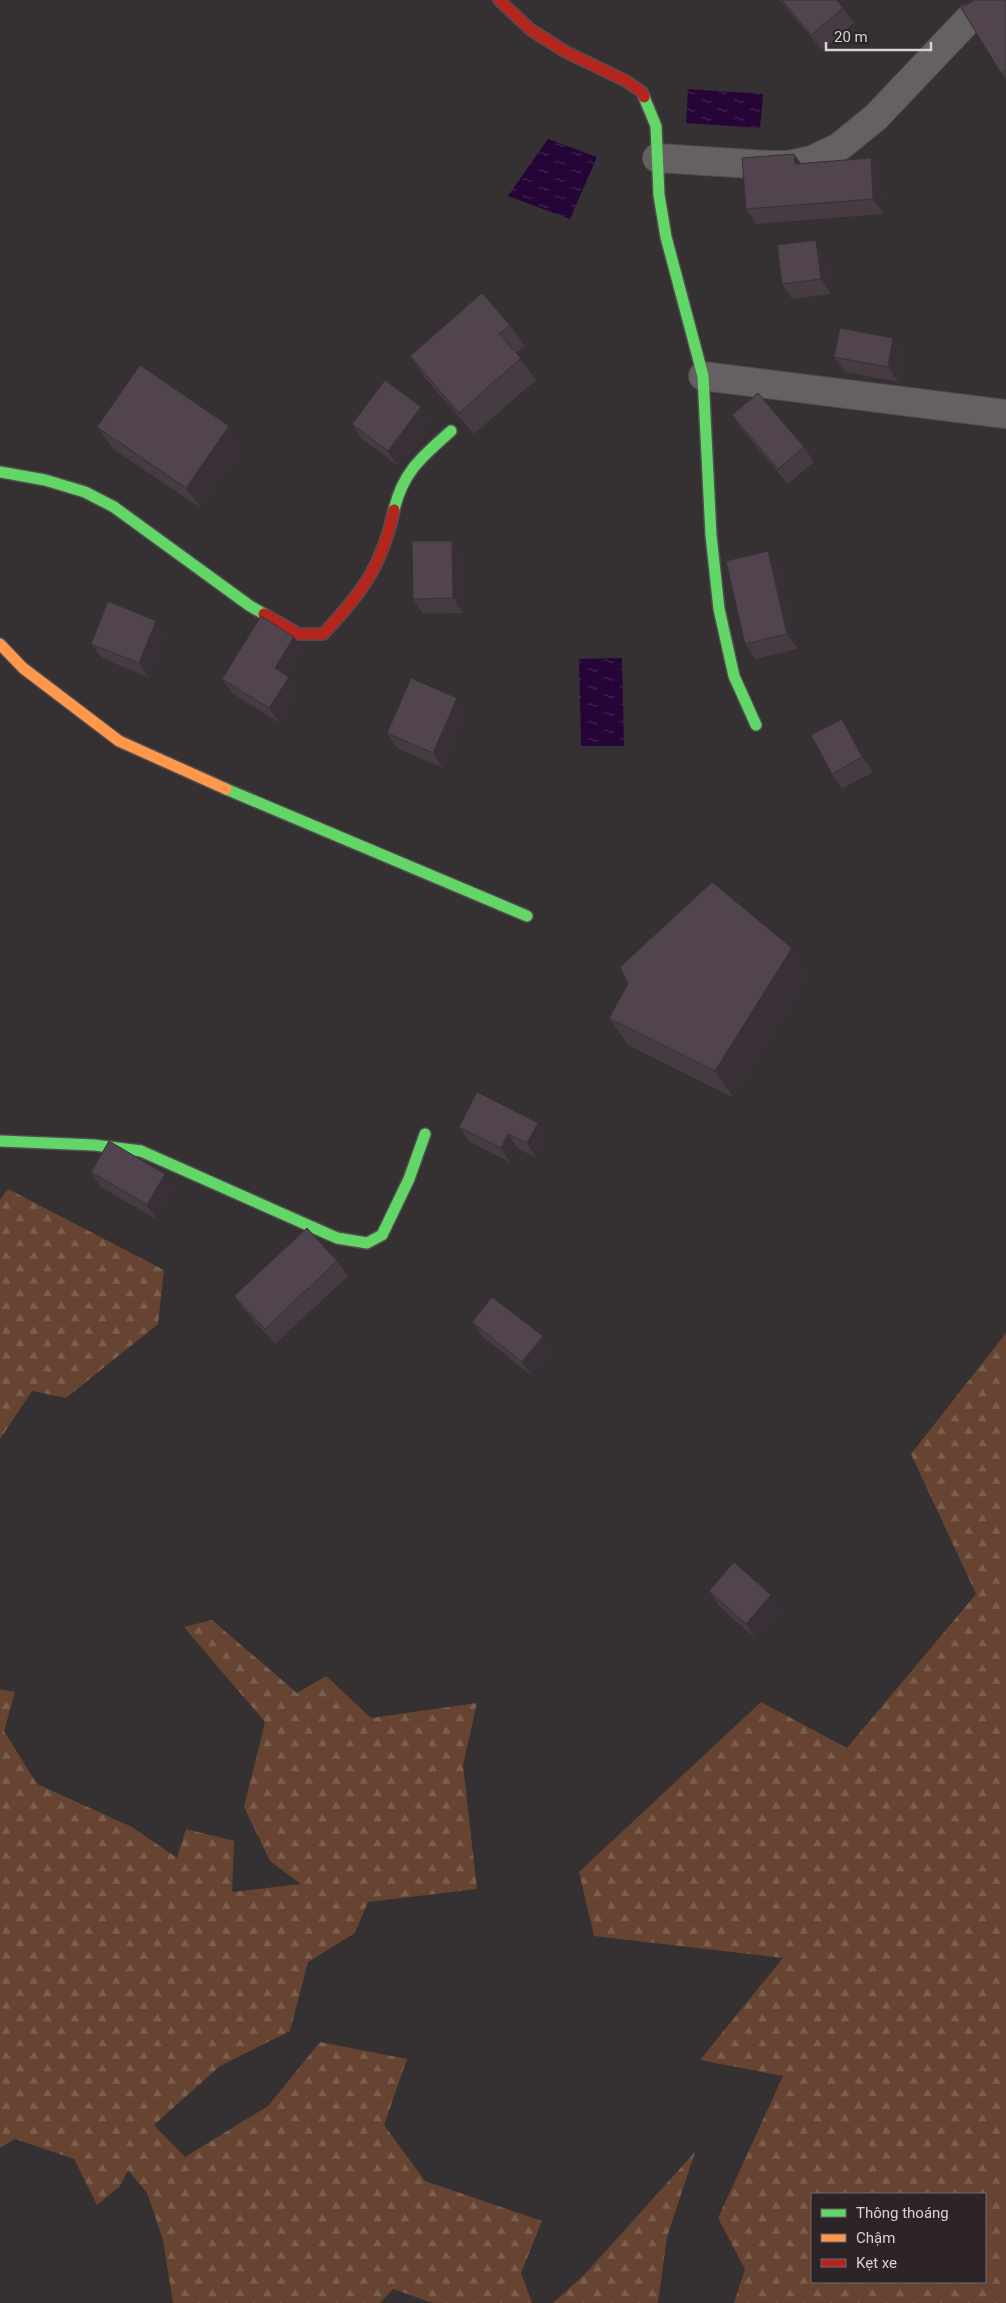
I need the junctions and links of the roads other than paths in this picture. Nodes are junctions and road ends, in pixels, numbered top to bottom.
1 (499, 0) edge
2 (969, 19) edge
3 (657, 158) junction
4 (703, 376) junction
5 (1006, 414) edge
6 (451, 431) dead end
7 (0, 472) edge
8 (0, 644) edge
9 (756, 725) dead end
10 (527, 916) dead end
11 (425, 1134) dead end
12 (0, 1141) edge

1 - 3 street
2 - 3 street
3 - 4 street
4 - 5 street
4 - 9 street
6 - 7 street
8 - 10 street
11 - 12 street

